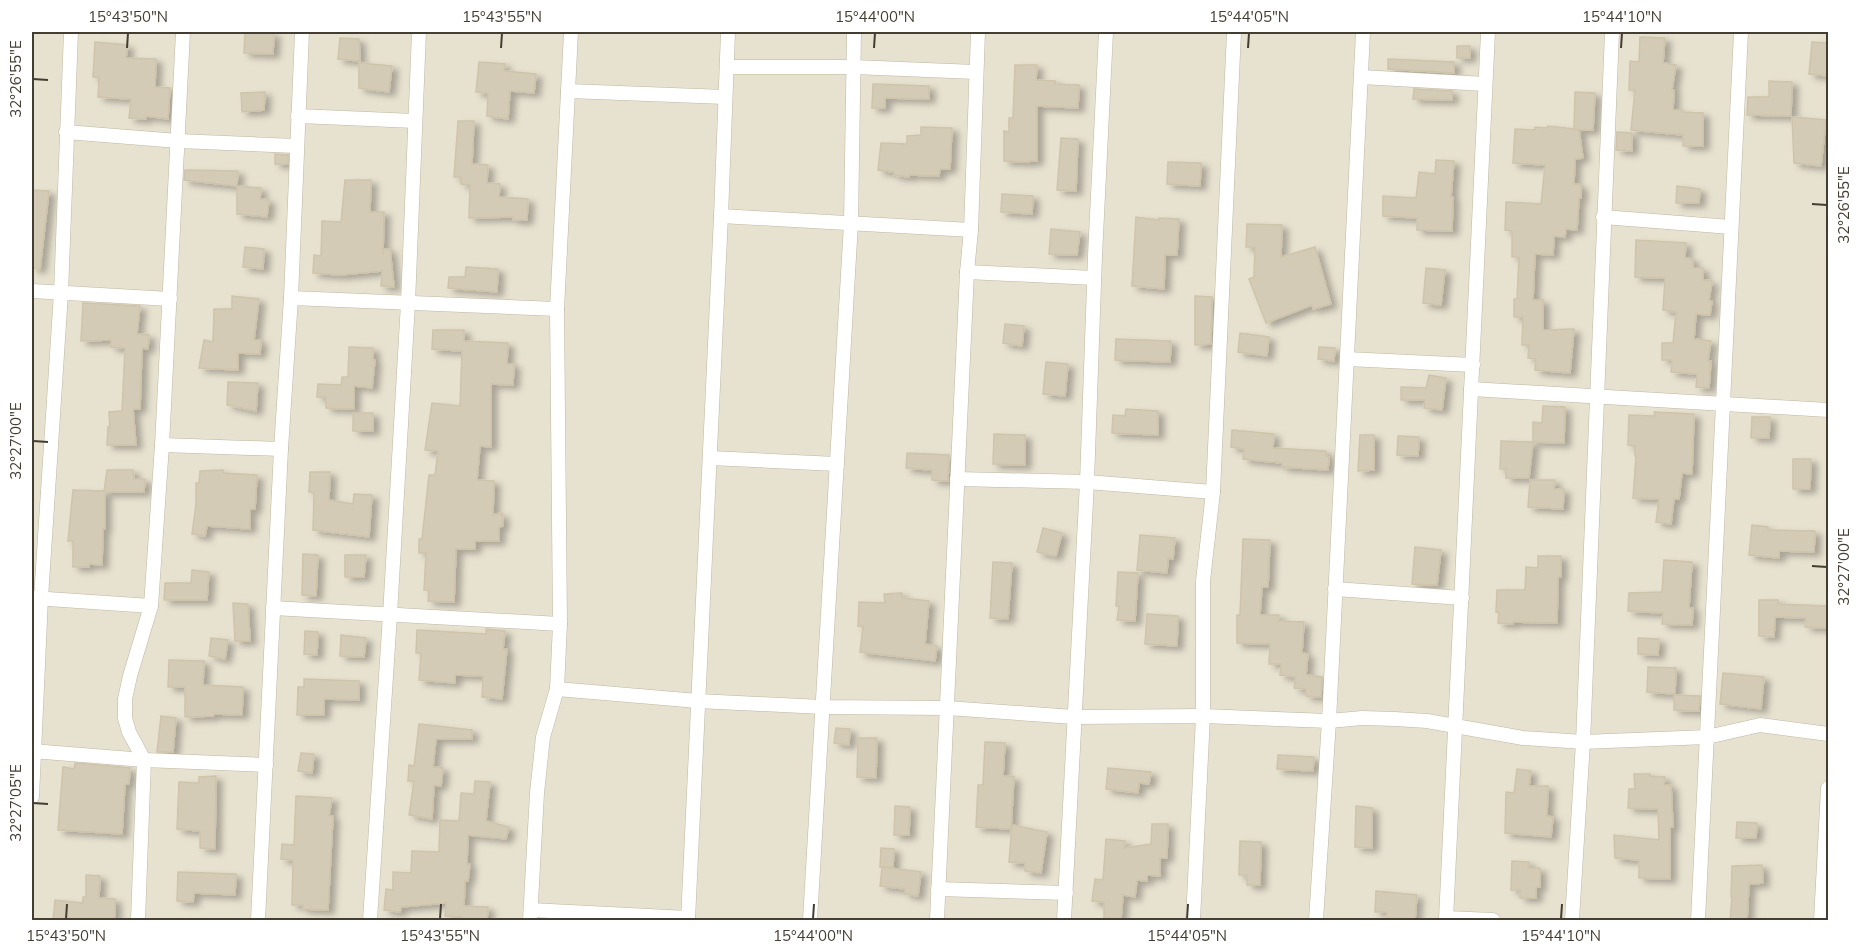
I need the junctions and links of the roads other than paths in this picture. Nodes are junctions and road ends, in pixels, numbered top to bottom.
1 (71, 32) edge
2 (183, 32) edge
3 (302, 32) edge
4 (419, 32) edge
5 (571, 32) edge
6 (728, 32) edge
7 (854, 32) edge
8 (978, 32) edge
9 (1106, 32) edge
10 (1234, 32) edge
11 (1363, 32) edge
12 (1488, 32) edge
13 (1612, 32) edge
14 (1741, 32) edge
15 (727, 67) junction
16 (853, 68) junction
17 (976, 72) junction
18 (1361, 77) junction
19 (1485, 84) junction
20 (568, 91) junction
21 (725, 97) junction
22 (298, 116) junction
23 (415, 121) junction
24 (66, 132) junction
25 (178, 141) junction
26 (296, 146) junction
27 (721, 216) junction
28 (1603, 217) junction
29 (851, 223) junction
30 (1731, 227) junction
31 (971, 230) junction
32 (967, 272) junction
33 (1095, 278) junction
34 (32, 291) edge
35 (61, 293) junction
36 (291, 298) junction
37 (170, 300) junction
38 (408, 303) junction
39 (556, 309) junction
40 (1347, 359) junction
41 (1473, 365) junction
42 (1471, 389) junction
43 (1596, 397) junction
44 (1723, 404) junction
45 (1828, 410) edge
46 (162, 445) junction
47 (281, 449) junction
48 (710, 458) junction
49 (837, 464) junction
50 (957, 479) junction
51 (1087, 482) junction
52 (1213, 492) junction
53 (1335, 589) junction
54 (1462, 597) junction
55 (36, 598) edge
56 (151, 606) junction
57 (273, 608) junction
58 (390, 615) junction
59 (560, 624) junction
60 (556, 689) junction
61 (698, 701) junction
62 (822, 707) junction
63 (947, 708) junction
64 (1203, 716) junction
65 (1074, 717) junction
66 (1329, 721) junction
67 (1456, 727) junction
68 (1828, 734) edge
69 (1707, 737) junction
70 (1583, 742) junction
71 (33, 751) edge
72 (144, 760) junction
73 (266, 765) junction
74 (1828, 788) edge
75 (32, 797) edge
76 (938, 889) junction
77 (1065, 892) junction
78 (530, 915) edge
79 (688, 919) edge
80 (1446, 920) edge
81 (138, 921) edge
82 (258, 921) edge
83 (370, 921) edge
84 (810, 921) edge
85 (937, 921) edge
86 (1064, 921) edge
87 (1193, 921) edge
88 (1316, 921) edge
89 (1493, 921) edge
90 (1572, 921) edge
91 (1698, 921) edge
92 (1821, 921) edge

1 - 24 street
2 - 25 street
3 - 22 street
4 - 23 street
5 - 20 street
6 - 15 street
7 - 16 street
8 - 17 street
9 - 33 street
10 - 52 street
11 - 18 street
12 - 19 street
13 - 28 street
14 - 30 street
15 - 16 street
15 - 21 street
16 - 17 street
16 - 29 street
17 - 31 street
18 - 19 street
18 - 40 street
19 - 41 street
20 - 21 street
20 - 39 street
21 - 27 street
22 - 23 street
22 - 26 street
23 - 38 street
24 - 25 street
24 - 35 street
25 - 26 street
25 - 37 street
26 - 36 street
27 - 29 street
27 - 48 street
28 - 30 street
28 - 43 street
29 - 31 street
29 - 49 street
30 - 44 street
31 - 32 street
32 - 33 street
32 - 50 street
33 - 51 street
34 - 35 street
35 - 37 street
35 - 55 street
36 - 38 street
36 - 47 street
37 - 46 street
38 - 39 street
38 - 58 street
39 - 59 street
40 - 41 street
40 - 53 street
41 - 42 street
42 - 43 street
42 - 54 street
43 - 44 street
43 - 70 street
44 - 45 street
44 - 69 street
46 - 47 street
46 - 56 street
47 - 57 street
48 - 49 street
48 - 61 street
49 - 62 street
50 - 51 street
50 - 63 street
51 - 52 street
51 - 65 street
52 - 64 street
53 - 54 street
53 - 66 street
54 - 67 street
55 - 56 street
55 - 71 street
56 - 72 street
57 - 58 street
57 - 73 street
58 - 59 street
58 - 83 street
59 - 60 street
60 - 61 street
60 - 78 street
61 - 62 street
61 - 79 street
62 - 63 street
62 - 84 street
63 - 65 street
63 - 76 street
64 - 65 street
64 - 66 street
64 - 87 street
65 - 77 street
66 - 67 street
66 - 88 street
67 - 70 street
67 - 80 street
68 - 69 street
69 - 70 street
69 - 91 street
70 - 90 street
71 - 72 street
71 - 75 street
72 - 73 street
72 - 81 street
73 - 82 street
74 - 92 street
76 - 77 street
76 - 85 street
77 - 86 street
78 - 79 street
80 - 89 street

